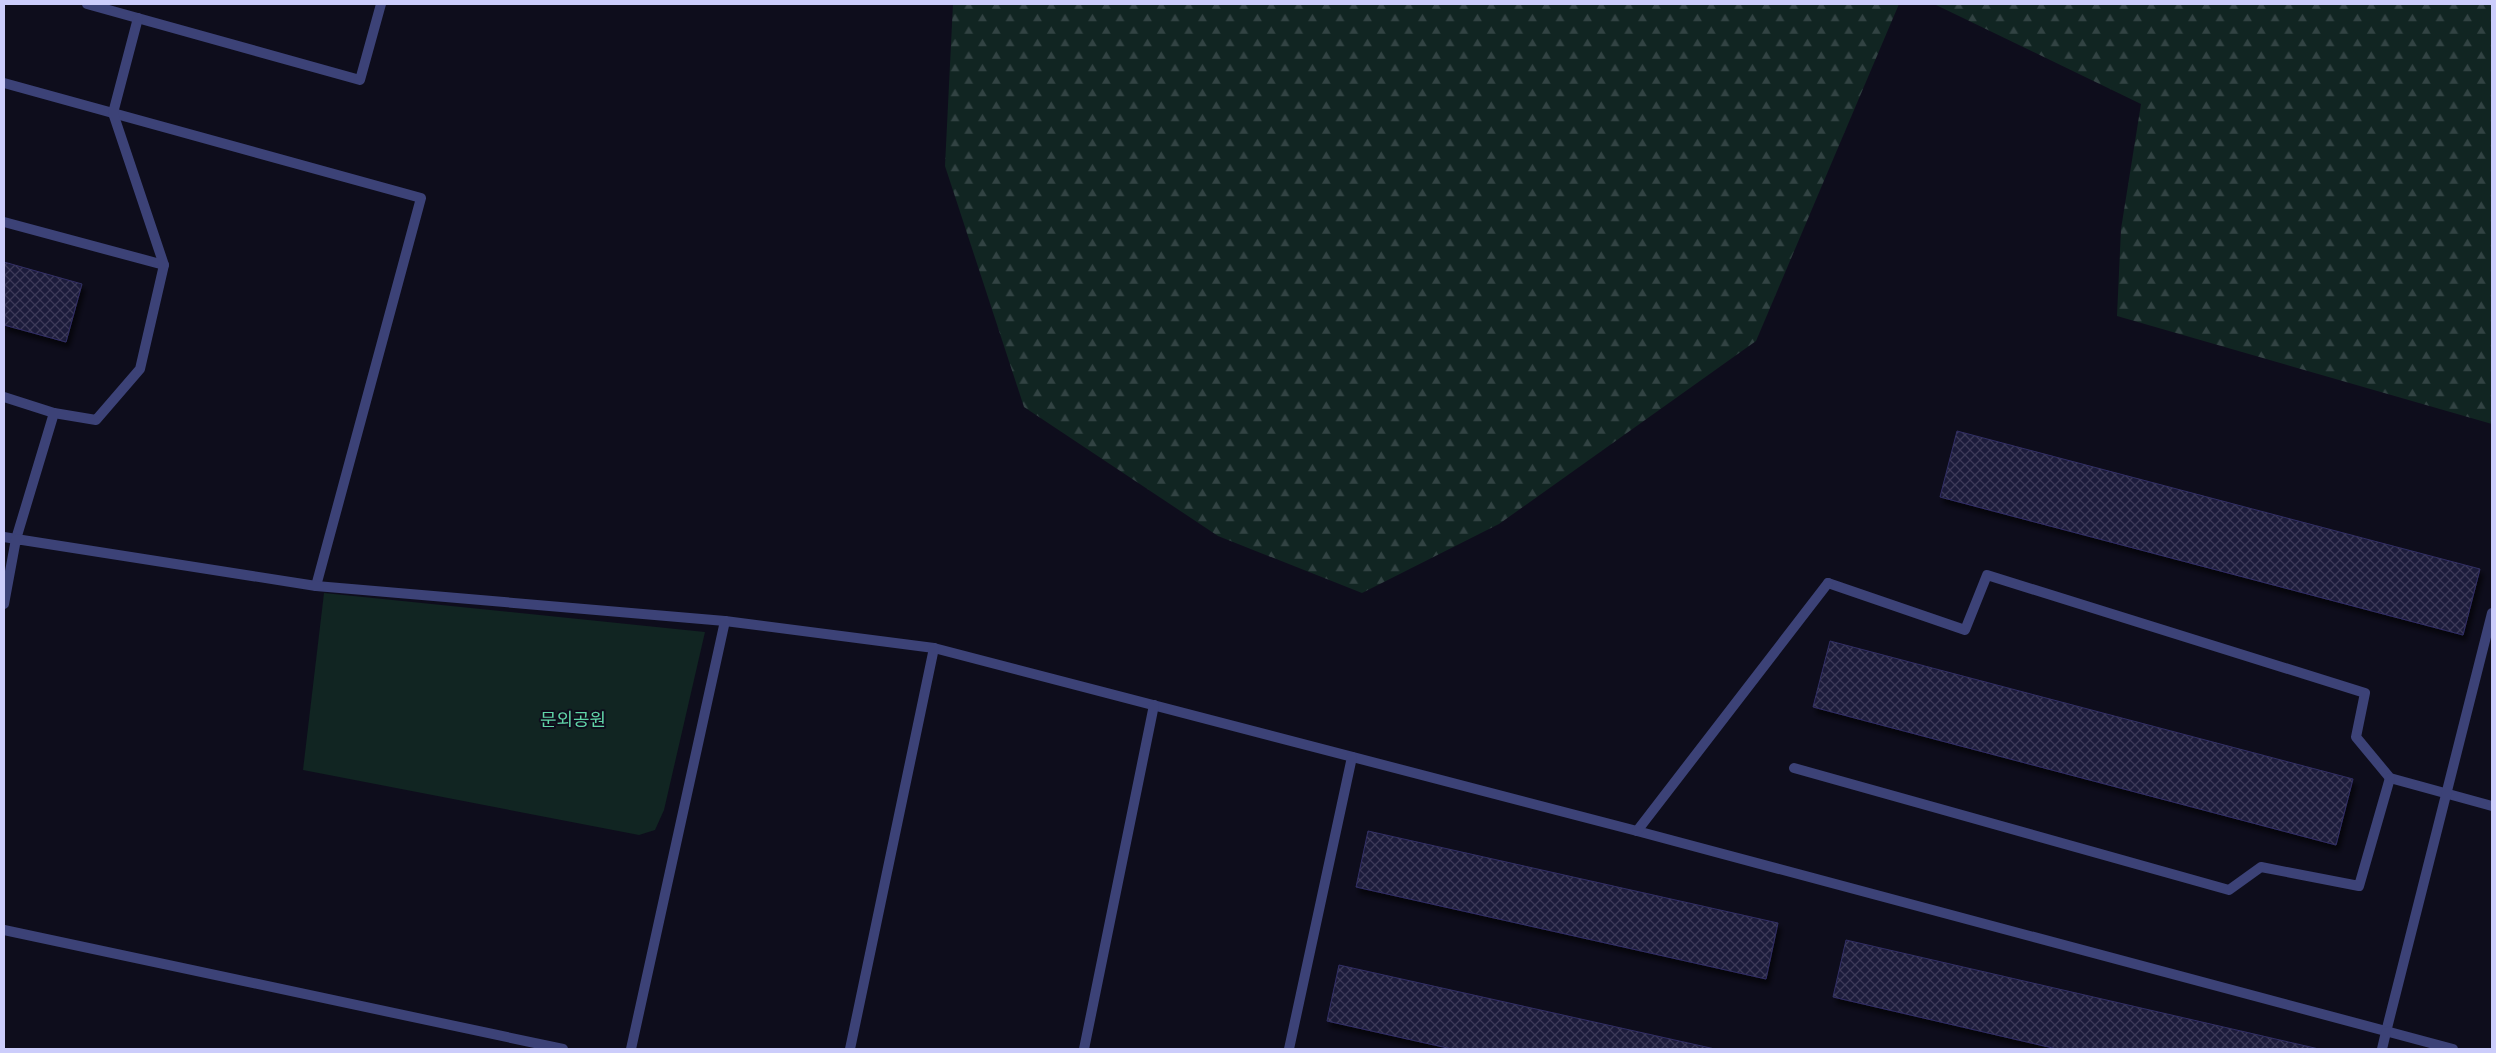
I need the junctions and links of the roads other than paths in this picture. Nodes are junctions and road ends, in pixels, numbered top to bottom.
1 (87, 4) edge
2 (381, 4) edge
3 (138, 18) junction
4 (4, 83) edge
5 (114, 113) junction
6 (4, 222) edge
7 (164, 265) junction
8 (4, 397) edge
9 (54, 413) junction
10 (4, 537) edge
11 (16, 539) junction
12 (316, 586) junction
13 (4, 604) edge
14 (2492, 613) edge
15 (725, 621) junction
16 (934, 648) junction
17 (1154, 705) junction
18 (1352, 757) junction
19 (1794, 768) dead end
20 (2390, 778) junction
21 (2447, 792) junction
22 (2492, 806) edge
23 (1637, 831) junction
24 (4, 930) edge
25 (2386, 1032) junction
26 (564, 1049) edge
27 (631, 1049) edge
28 (850, 1049) edge
29 (1084, 1049) edge
30 (1289, 1049) edge
31 (2382, 1049) edge
32 (2453, 1049) edge

1 - 3 street
2 - 3 street
3 - 5 street
4 - 5 street
5 - 7 street
5 - 12 street
6 - 7 street
7 - 9 street
8 - 9 street
9 - 11 street
10 - 11 street
11 - 12 street
11 - 13 street
12 - 15 street
14 - 21 street
15 - 16 street
15 - 27 street
16 - 17 street
16 - 28 street
17 - 18 street
17 - 29 street
18 - 23 street
18 - 30 street
19 - 20 street
20 - 21 street
20 - 23 street
21 - 22 street
21 - 25 street
23 - 25 street
24 - 26 street
25 - 31 street
25 - 32 street

